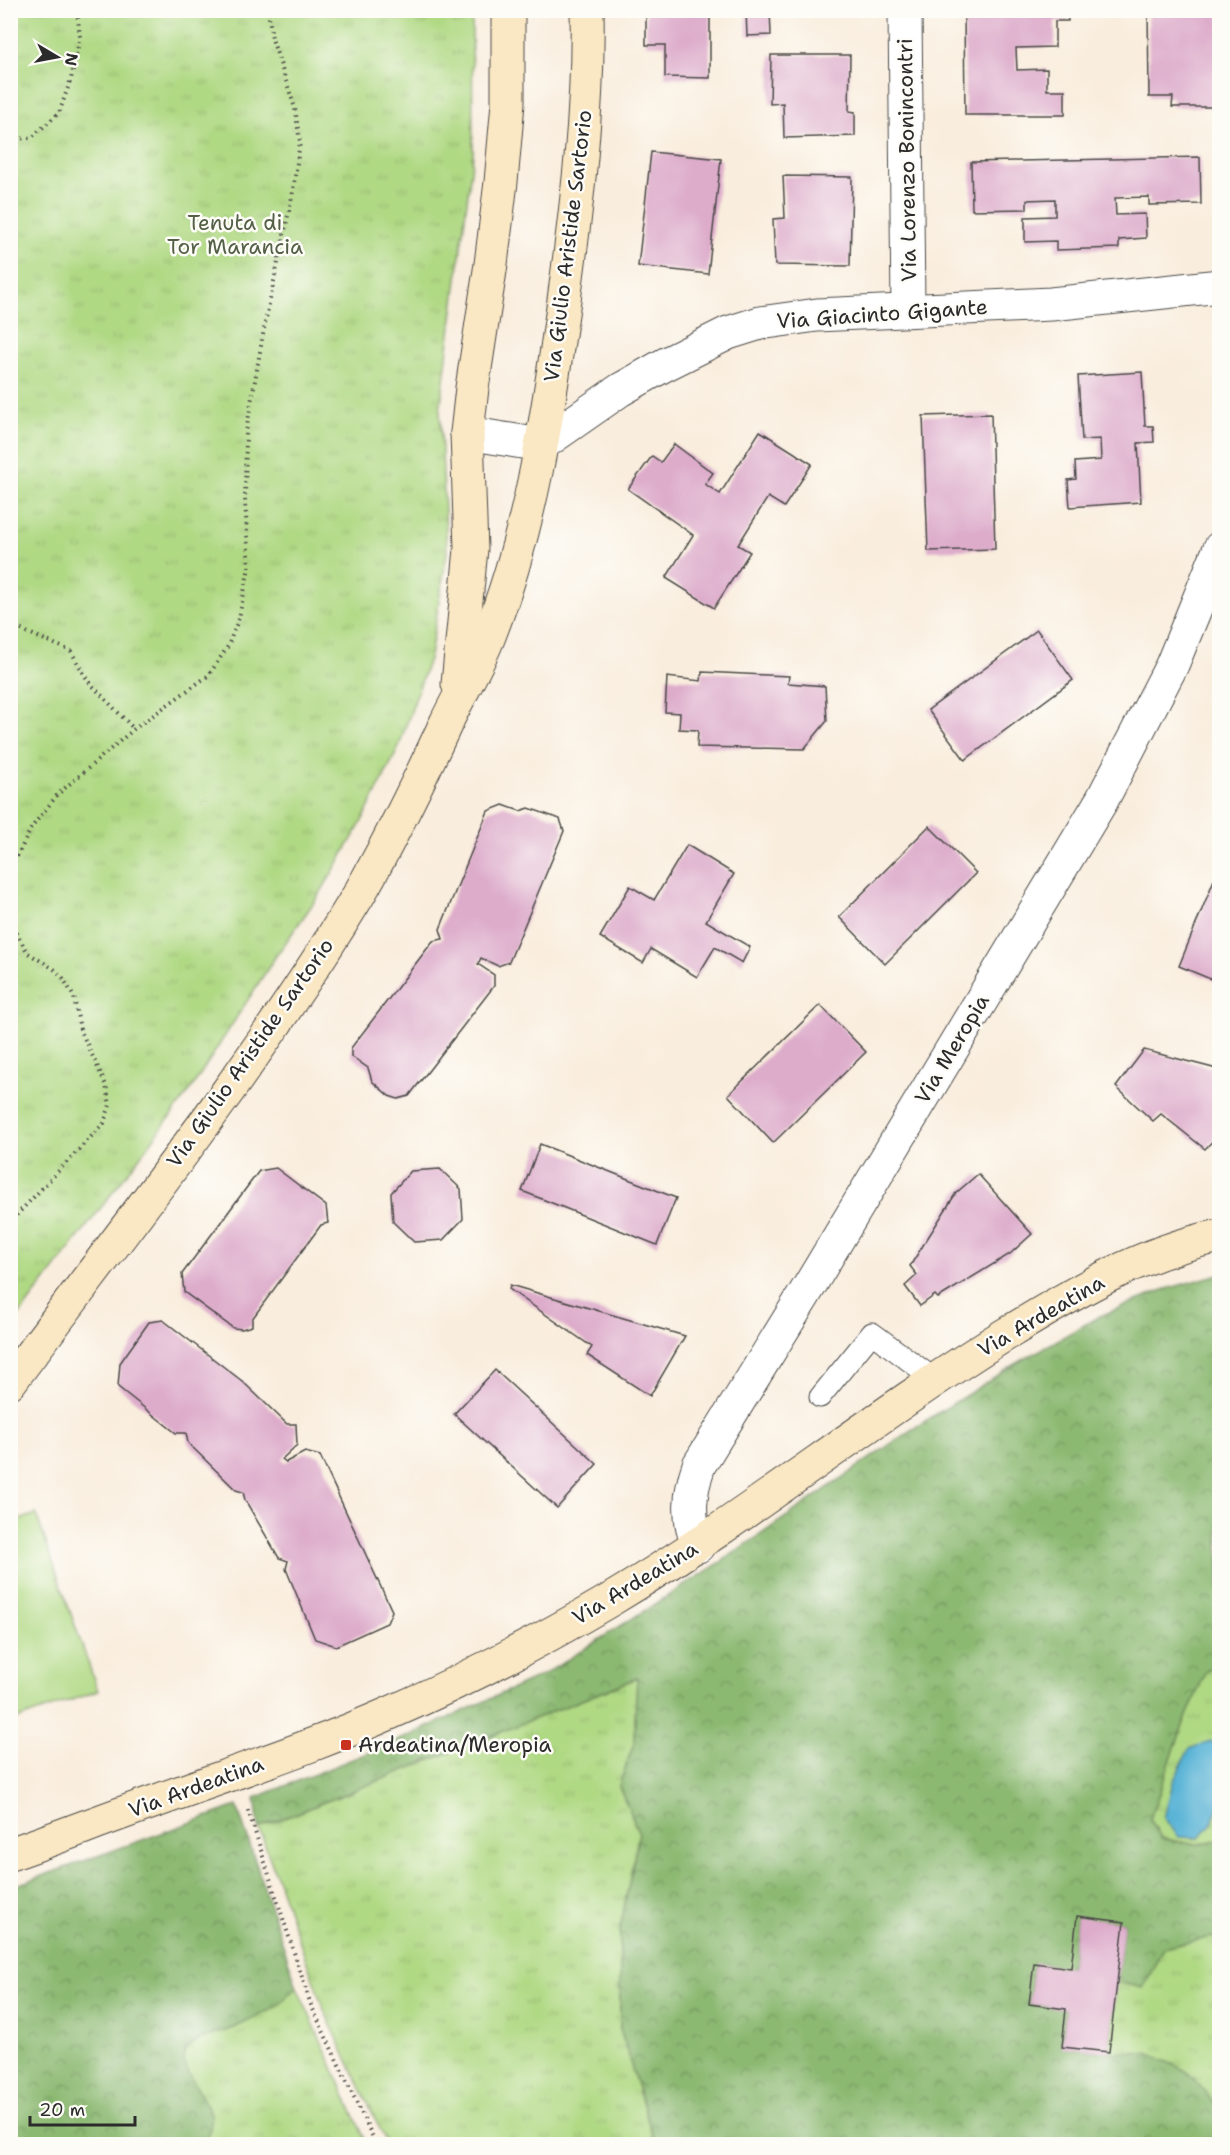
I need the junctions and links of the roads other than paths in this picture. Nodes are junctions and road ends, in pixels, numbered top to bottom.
1 (508, 10) edge
2 (587, 10) edge
3 (905, 10) edge
4 (1220, 286) edge
5 (908, 310) junction
6 (467, 433) junction
7 (541, 445) junction
8 (1220, 548) edge
9 (455, 703) junction
10 (1220, 1236) edge
11 (934, 1379) junction
12 (10, 1382) edge
13 (820, 1397) dead end
14 (698, 1546) junction
15 (10, 1854) edge

1 - 6 street, Via Giulio Aristide Sartorio
2 - 7 street, Via Giulio Aristide Sartorio
3 - 5 street, Via Lorenzo Bonincontri
4 - 5 street, Via Giacinto Gigante
5 - 7 street, Via Giacinto Gigante
6 - 7 street
6 - 9 street, Via Giulio Aristide Sartorio
7 - 9 street, Via Giulio Aristide Sartorio
8 - 14 street, Via Meropia
9 - 12 street, Via Giulio Aristide Sartorio
10 - 11 street, Via Ardeatina
11 - 13 lane
11 - 14 street, Via Ardeatina
14 - 15 street, Via Ardeatina

